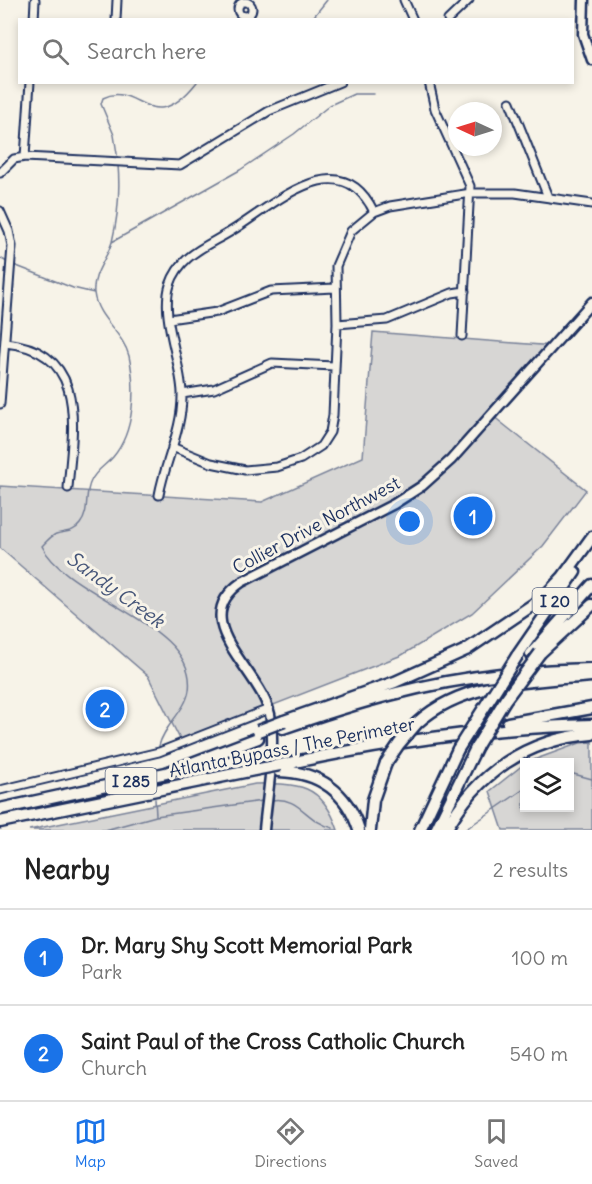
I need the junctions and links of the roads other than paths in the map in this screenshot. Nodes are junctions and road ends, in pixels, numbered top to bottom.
1 (35, 0) edge
2 (117, 0) edge
3 (258, 0) edge
4 (404, 0) edge
5 (469, 0) edge
6 (250, 5) dead end
7 (586, 5) edge
8 (34, 18) edge
9 (116, 18) edge
10 (412, 18) edge
11 (450, 18) edge
12 (592, 60) edge
13 (30, 84) edge
14 (335, 84) edge
15 (429, 84) edge
16 (510, 102) dead end
17 (25, 157) junction
18 (0, 173) edge
19 (471, 193) junction
20 (548, 197) junction
21 (592, 204) edge
22 (0, 211) edge
23 (374, 212) junction
24 (335, 288) junction
25 (465, 291) junction
26 (592, 302) edge
27 (169, 320) junction
28 (337, 324) junction
29 (462, 336) dead end
30 (5, 343) junction
31 (334, 366) junction
32 (182, 394) junction
33 (0, 403) edge
34 (172, 447) junction
35 (68, 488) dead end
36 (159, 495) dead end
37 (592, 537) edge
38 (592, 547) edge
39 (592, 585) edge
40 (592, 605) edge
41 (536, 654) junction
42 (592, 662) edge
43 (592, 669) edge
44 (501, 674) junction
45 (592, 676) edge
46 (592, 708) edge
47 (269, 709) junction
48 (284, 724) junction
49 (592, 725) edge
50 (482, 732) junction
51 (592, 734) edge
52 (473, 746) junction
53 (280, 768) junction
54 (0, 790) edge
55 (0, 809) edge
56 (0, 822) edge
57 (264, 830) edge
58 (359, 830) edge
59 (370, 830) edge
60 (420, 830) edge
61 (430, 830) edge
62 (436, 830) edge
63 (446, 830) edge

1 - 8 street
2 - 9 street
3 - 6 street
4 - 10 street
5 - 11 street
7 - 12 main road
13 - 17 street
14 - 17 street
15 - 19 street
16 - 20 street
17 - 18 street
19 - 20 street
19 - 23 street
19 - 25 street
20 - 21 street
22 - 30 street
23 - 24 street
23 - 27 street
24 - 27 street
24 - 28 street
25 - 28 street
25 - 29 street
26 - 47 main road, Collier Drive Northwest
27 - 32 street
28 - 31 street
30 - 33 street
30 - 35 street
31 - 32 street
31 - 34 street
32 - 34 street
34 - 36 street
37 - 48 highway
38 - 60 highway, I 20, bridge
39 - 41 highway, I 20
40 - 41 highway
41 - 52 highway, I 20, bridge
42 - 44 highway
43 - 44 highway, Atlanta Bypass / The Perimeter / I 285
44 - 48 highway, Atlanta Bypass / The Perimeter / I 285
45 - 59 highway, bridge
46 - 50 highway
47 - 54 street
47 - 57 main road, Collier Drive Northwest
48 - 55 highway, Atlanta Bypass / The Perimeter / I 285
49 - 50 highway, Atlanta Bypass / The Perimeter
50 - 53 highway, Atlanta Bypass / The Perimeter
51 - 63 highway
52 - 61 highway, I 20
52 - 62 highway
53 - 56 highway, Atlanta Bypass / The Perimeter / I 285, bridge
53 - 58 highway

